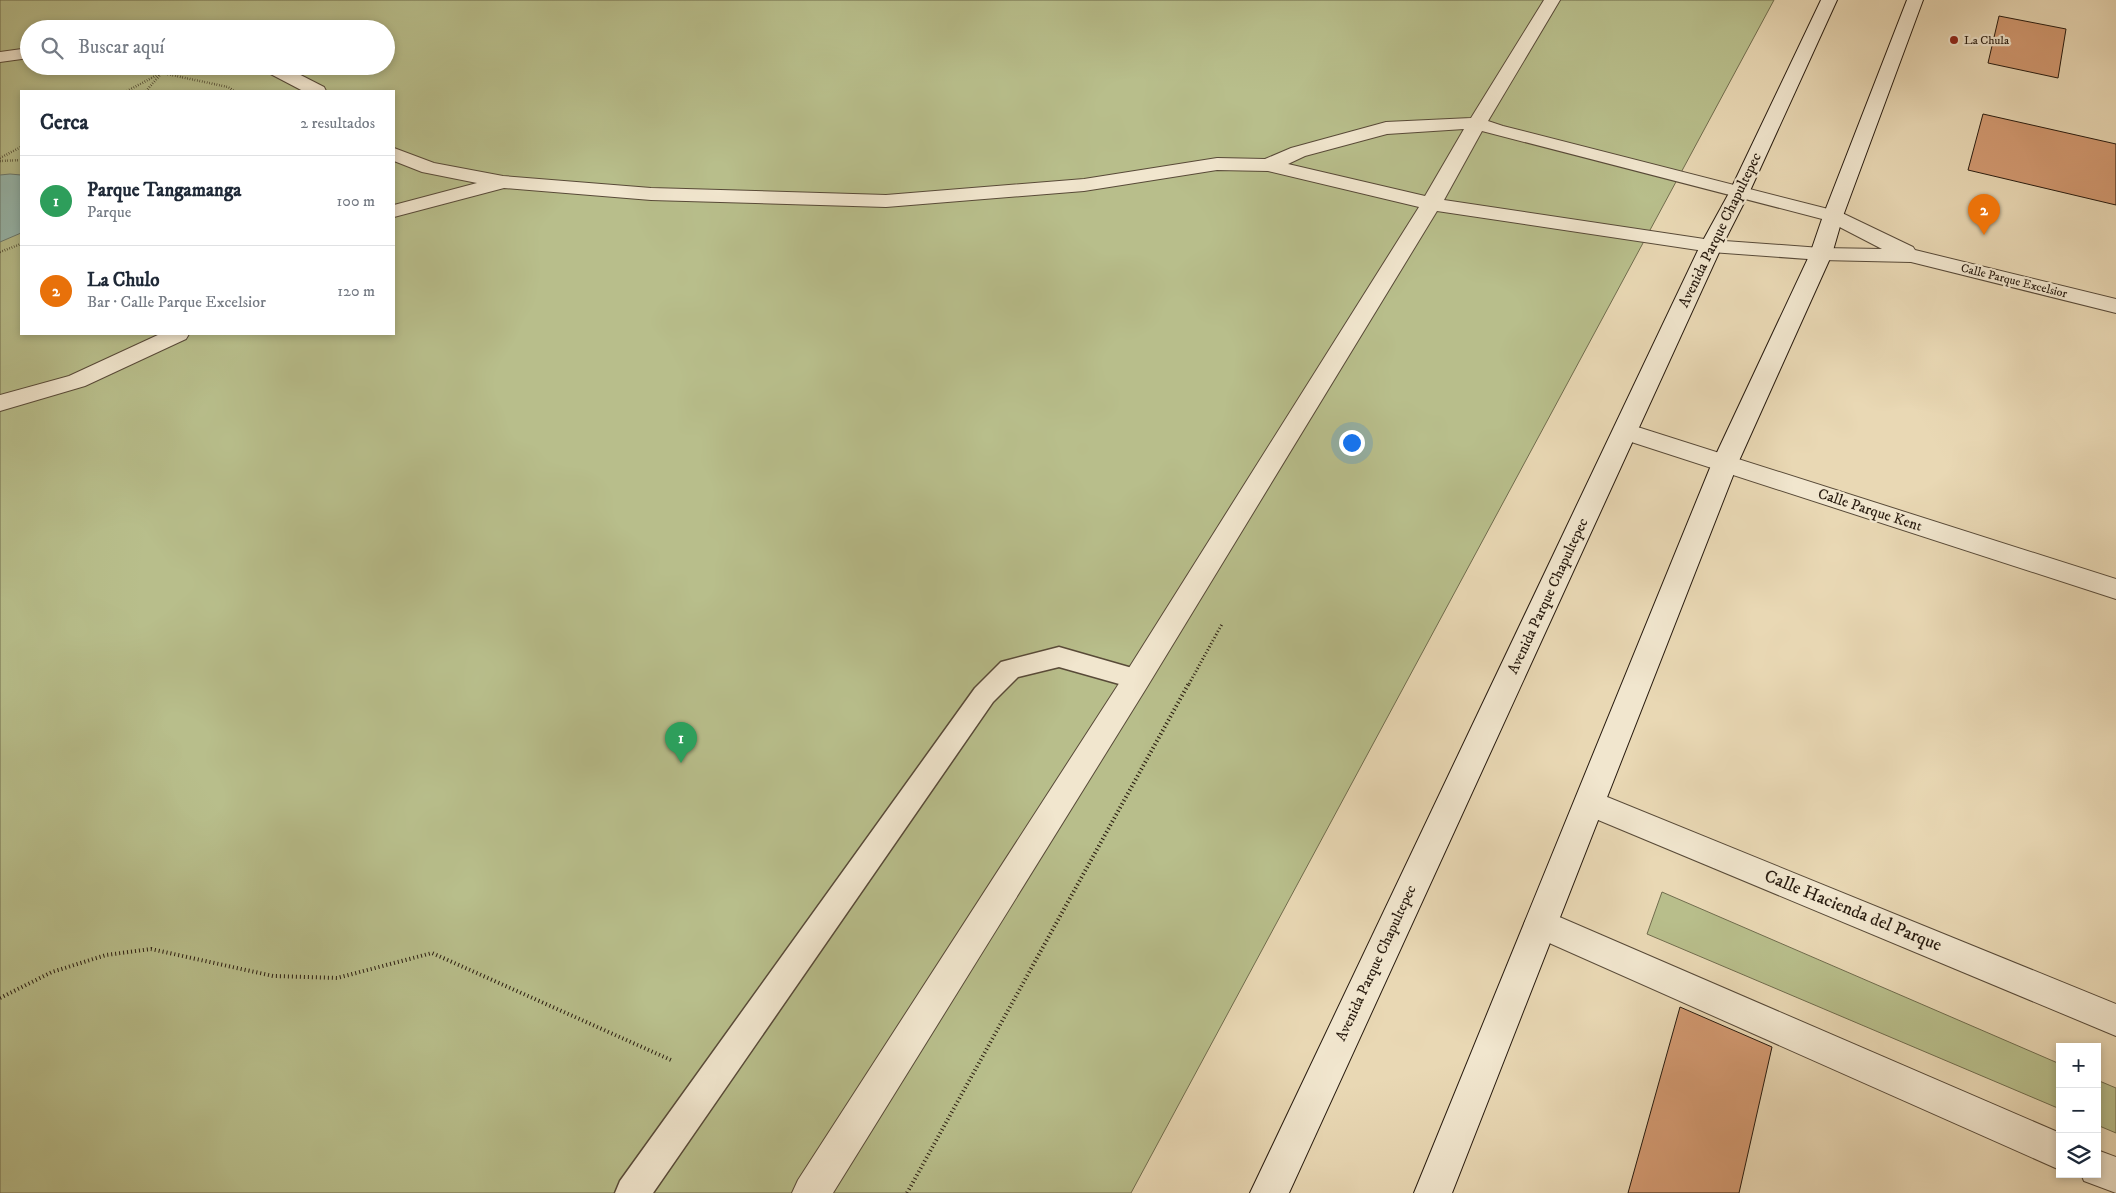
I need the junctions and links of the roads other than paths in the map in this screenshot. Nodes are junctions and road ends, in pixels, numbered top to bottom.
1 (1552, 0) edge
2 (1829, 0) edge
3 (1915, 0) edge
4 (20, 54) edge
5 (0, 57) edge
6 (286, 75) edge
7 (315, 90) edge
8 (1477, 123) junction
9 (395, 154) edge
10 (1268, 164) junction
11 (503, 182) junction
12 (1739, 193) junction
13 (1431, 204) junction
14 (395, 211) edge
15 (1833, 216) junction
16 (1711, 246) junction
17 (1821, 254) junction
18 (1911, 256) junction
19 (2116, 306) edge
20 (176, 335) edge
21 (0, 403) edge
22 (1625, 431) junction
23 (1725, 464) junction
24 (2116, 589) edge
25 (1137, 679) junction
26 (1590, 803) junction
27 (1541, 924) junction
28 (2116, 1020) edge
29 (2056, 1150) edge
30 (2101, 1170) edge
31 (2116, 1176) edge
32 (632, 1193) edge
33 (811, 1193) edge
34 (1269, 1193) edge
35 (1434, 1193) edge

1 - 8 street
2 - 12 street, Avenida Parque Chapultepec
3 - 15 street
4 - 5 street
6 - 7 street
8 - 10 street
8 - 12 street, Calle Parque Excelsior
8 - 13 street
9 - 11 street
10 - 11 street
10 - 13 street, Calle Parque Excelsior
11 - 14 street
12 - 15 street, Calle Parque Excelsior
12 - 16 street, Avenida Parque Chapultepec
13 - 16 street, Calle Parque Excelsior
13 - 25 street
15 - 17 street
15 - 18 street, Calle Parque Excelsior
16 - 17 street, Calle Parque Excelsior
16 - 22 street, Avenida Parque Chapultepec
17 - 18 street, Calle Parque Excelsior
17 - 23 street
18 - 19 street, Calle Parque Excelsior
20 - 21 street
22 - 23 street, Calle Parque Kent
22 - 34 street, Avenida Parque Chapultepec
23 - 24 street, Calle Parque Kent
23 - 26 street
25 - 32 lane
25 - 33 street
26 - 27 street
26 - 28 street, Calle Hacienda del Parque
27 - 29 street
27 - 35 street
30 - 31 street

